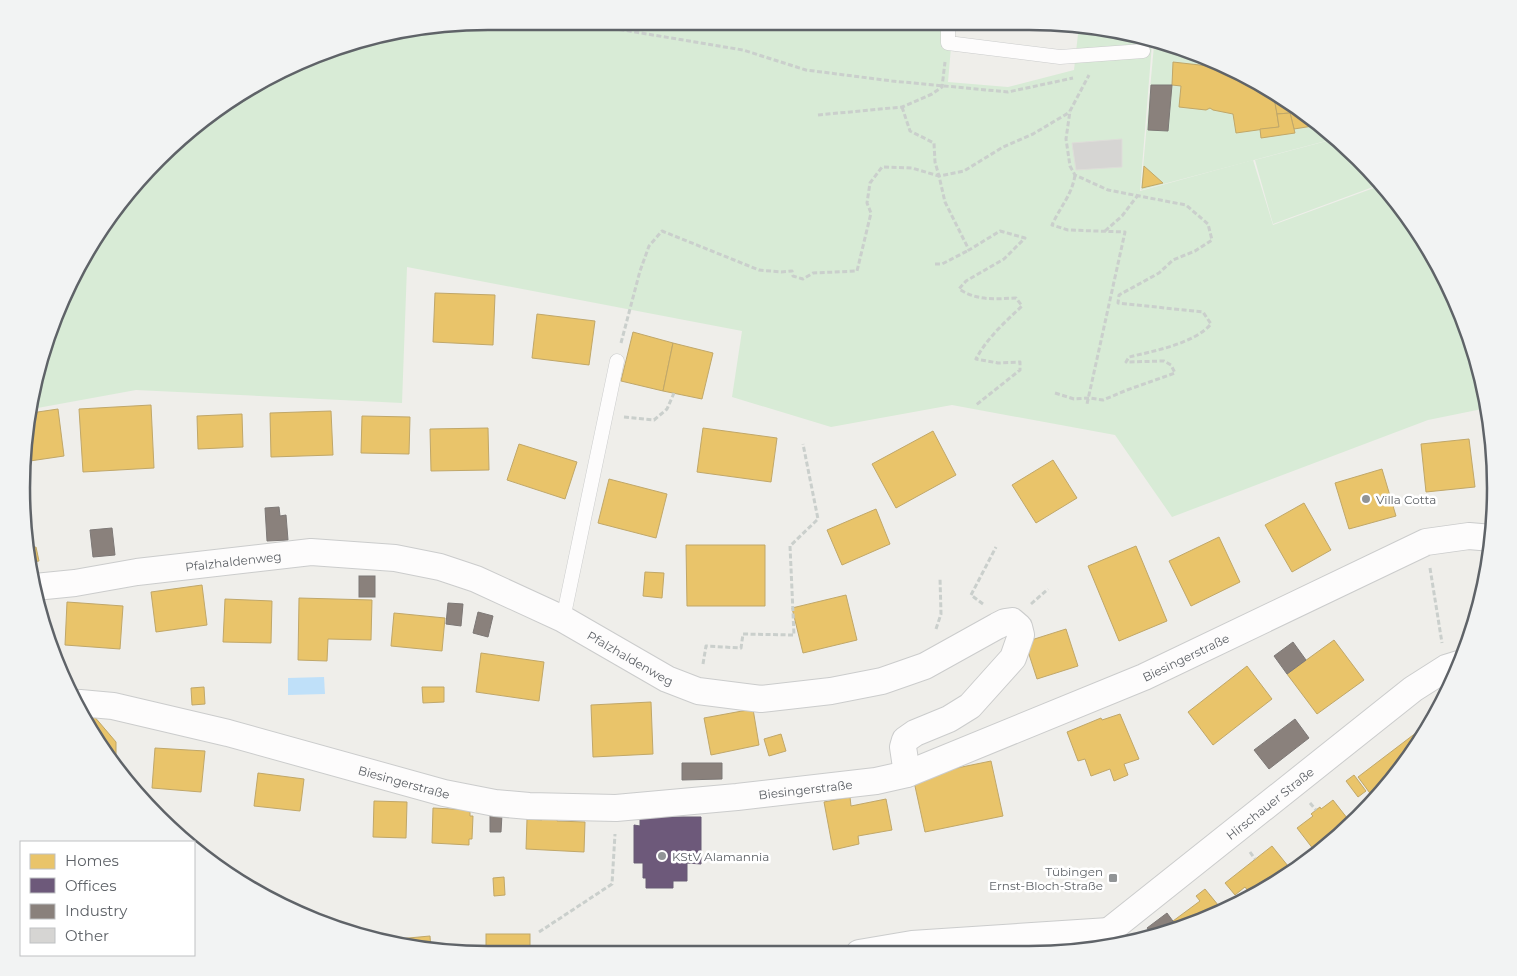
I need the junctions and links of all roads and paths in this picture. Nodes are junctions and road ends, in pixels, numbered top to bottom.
1 (623, 30) edge
2 (948, 30) edge
3 (948, 43) junction
4 (1143, 51) dead end
5 (1098, 73) dead end
6 (1090, 74) junction
7 (942, 87) junction
8 (902, 108) junction
9 (1070, 111) junction
10 (818, 115) dead end
11 (1075, 175) junction
12 (939, 176) junction
13 (1138, 195) junction
14 (1104, 232) junction
15 (969, 250) junction
16 (935, 264) dead end
17 (617, 361) joint
18 (674, 393) dead end
19 (1055, 393) dead end
20 (1089, 398) junction
21 (1087, 404) dead end
22 (976, 405) dead end
23 (605, 417) junction
24 (803, 444) dead end
25 (1484, 537) edge
26 (1426, 542) junction
27 (996, 546) dead end
28 (940, 578) dead end
29 (41, 586) edge
30 (563, 619) junction
31 (1005, 622) junction
32 (1452, 664) edge
33 (925, 666) junction
34 (1450, 667) edge
35 (698, 691) junction
36 (84, 703) edge
37 (907, 774) junction
38 (616, 808) junction
39 (539, 932) dead end
40 (1109, 938) edge
41 (900, 946) edge

1 - 7 path
2 - 3 lane
3 - 4 lane
3 - 7 path
5 - 6 path
6 - 7 path
6 - 9 path
7 - 8 path
8 - 10 path
8 - 12 path
9 - 11 path
9 - 12 path
11 - 13 path
11 - 14 path
12 - 15 path
12 - 17 path
13 - 14 path
13 - 20 path
14 - 20 path
15 - 16 path
15 - 22 path
17 - 23 lane
18 - 23 path
19 - 20 path
20 - 21 path
23 - 30 lane
24 - 35 path
25 - 26 street, Biesingerstraße
26 - 32 path
26 - 37 street, Biesingerstraße
27 - 31 path
28 - 33 path
29 - 30 street, Pfalzhaldenweg
30 - 35 street, Pfalzhaldenweg
31 - 33 street, Pfalzhaldenweg
31 - 37 street
33 - 35 street, Pfalzhaldenweg
34 - 40 street, Hirschauer Straße
36 - 38 street, Biesingerstraße
37 - 38 street, Biesingerstraße
38 - 39 path
40 - 41 street

